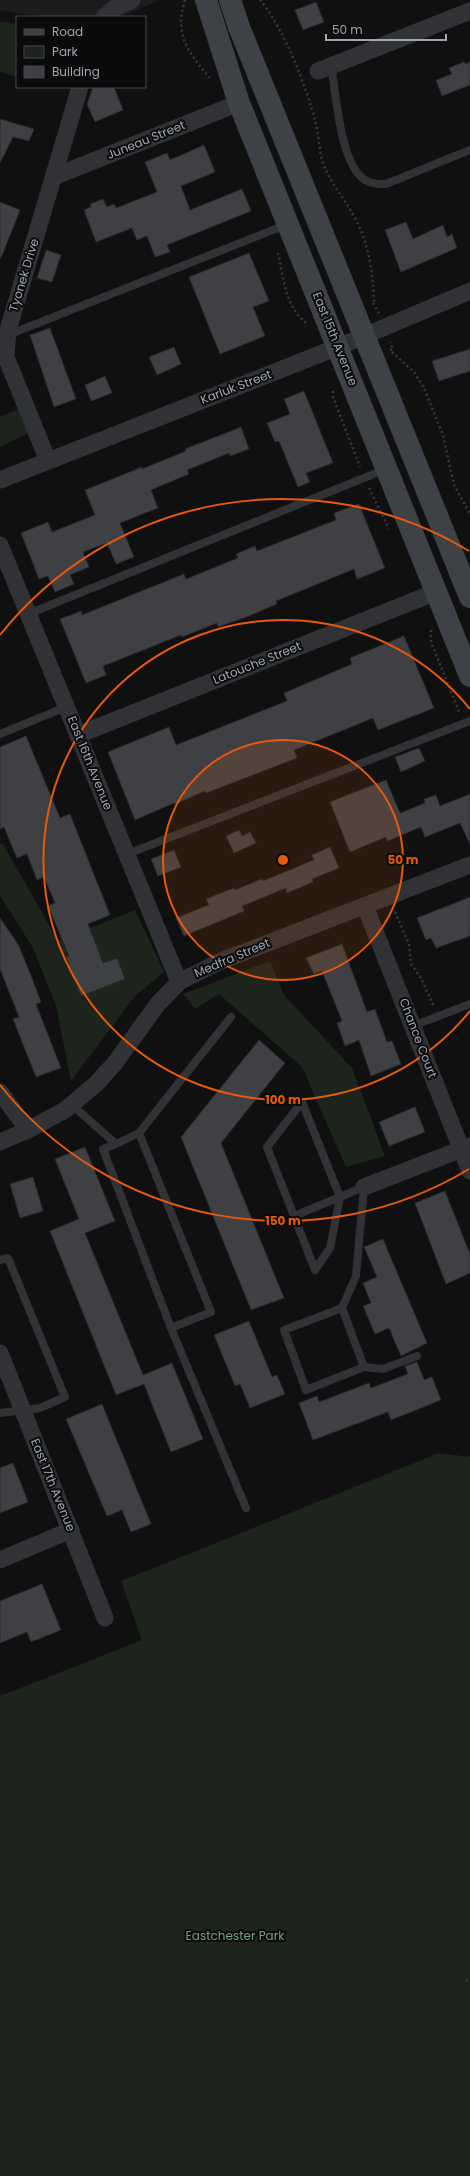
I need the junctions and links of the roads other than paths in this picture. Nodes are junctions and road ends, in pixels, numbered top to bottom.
1 (132, 0) edge
2 (206, 0) edge
3 (230, 0) edge
4 (470, 10) edge
5 (105, 16) edge
6 (324, 68) joint
7 (80, 88) edge
8 (239, 102) junction
9 (470, 150) edge
10 (53, 177) junction
11 (288, 224) junction
12 (470, 291) edge
13 (8, 335) junction
14 (365, 335) junction
15 (338, 347) junction
16 (48, 461) junction
17 (387, 468) junction
18 (0, 480) edge
19 (0, 545) edge
20 (436, 592) junction
21 (470, 597) edge
22 (28, 614) junction
23 (470, 676) edge
24 (66, 707) junction
25 (467, 722) edge
26 (0, 734) edge
27 (78, 735) junction
28 (127, 854) junction
29 (470, 865) edge
30 (366, 906) junction
31 (179, 982) junction
32 (470, 1004) edge
33 (231, 1017) dead end
34 (413, 1026) junction
35 (0, 1092) edge
36 (72, 1105) junction
37 (28, 1130) junction
38 (139, 1134) junction
39 (0, 1142) edge
40 (116, 1144) junction
41 (466, 1148) edge
42 (470, 1171) edge
43 (364, 1187) junction
44 (340, 1197) junction
45 (294, 1216) junction
46 (0, 1260) edge
47 (342, 1308) junction
48 (171, 1328) junction
49 (0, 1353) edge
50 (417, 1356) dead end
51 (364, 1367) junction
52 (23, 1411) junction
53 (0, 1413) edge
54 (246, 1508) dead end
55 (71, 1530) junction
56 (0, 1560) edge
57 (105, 1618) dead end

1 - 5 street
2 - 8 main road, East 15th Avenue
3 - 14 main road
4 - 6 street
6 - 9 lane
7 - 10 street, Tyonek Drive
8 - 10 street, Juneau Street
8 - 11 main road, East 15th Avenue
10 - 13 street, Tyonek Drive
11 - 13 lane
11 - 15 main road, East 15th Avenue
12 - 14 street, Karluk Street
13 - 16 street, Tyonek Drive
14 - 15 street, Karluk Street
14 - 21 main road
15 - 16 street, Karluk Street
15 - 17 main road, East 15th Avenue
16 - 18 street, Karluk Street
17 - 20 main road, East 15th Avenue
17 - 22 lane
19 - 22 street, East 16th Avenue
20 - 23 main road, East 15th Avenue
20 - 27 street, Latouche Street
22 - 24 street, East 16th Avenue
24 - 26 lane
24 - 27 street, East 16th Avenue
25 - 28 lane
27 - 28 street, East 16th Avenue
28 - 31 street, East 16th Avenue
29 - 30 street, Medfra Street
30 - 31 street, Medfra Street
30 - 34 street, Chance Court
31 - 36 street, Medfra Street
32 - 34 lane
33 - 38 lane
34 - 41 street, Chance Court
35 - 37 street
36 - 37 street, Medfra Street
36 - 40 lane
37 - 39 street, Medfra Street
38 - 40 lane
38 - 48 lane
40 - 48 lane
41 - 42 street, Chance Court
41 - 43 street
43 - 44 lane
43 - 47 lane
44 - 45 lane
44 - 45 lane
44 - 45 lane
46 - 52 lane
47 - 51 lane
47 - 51 lane
48 - 54 lane
49 - 52 street, East 17th Avenue
50 - 51 lane
52 - 53 lane
52 - 55 street, East 17th Avenue
55 - 56 street
55 - 57 street, East 17th Avenue

